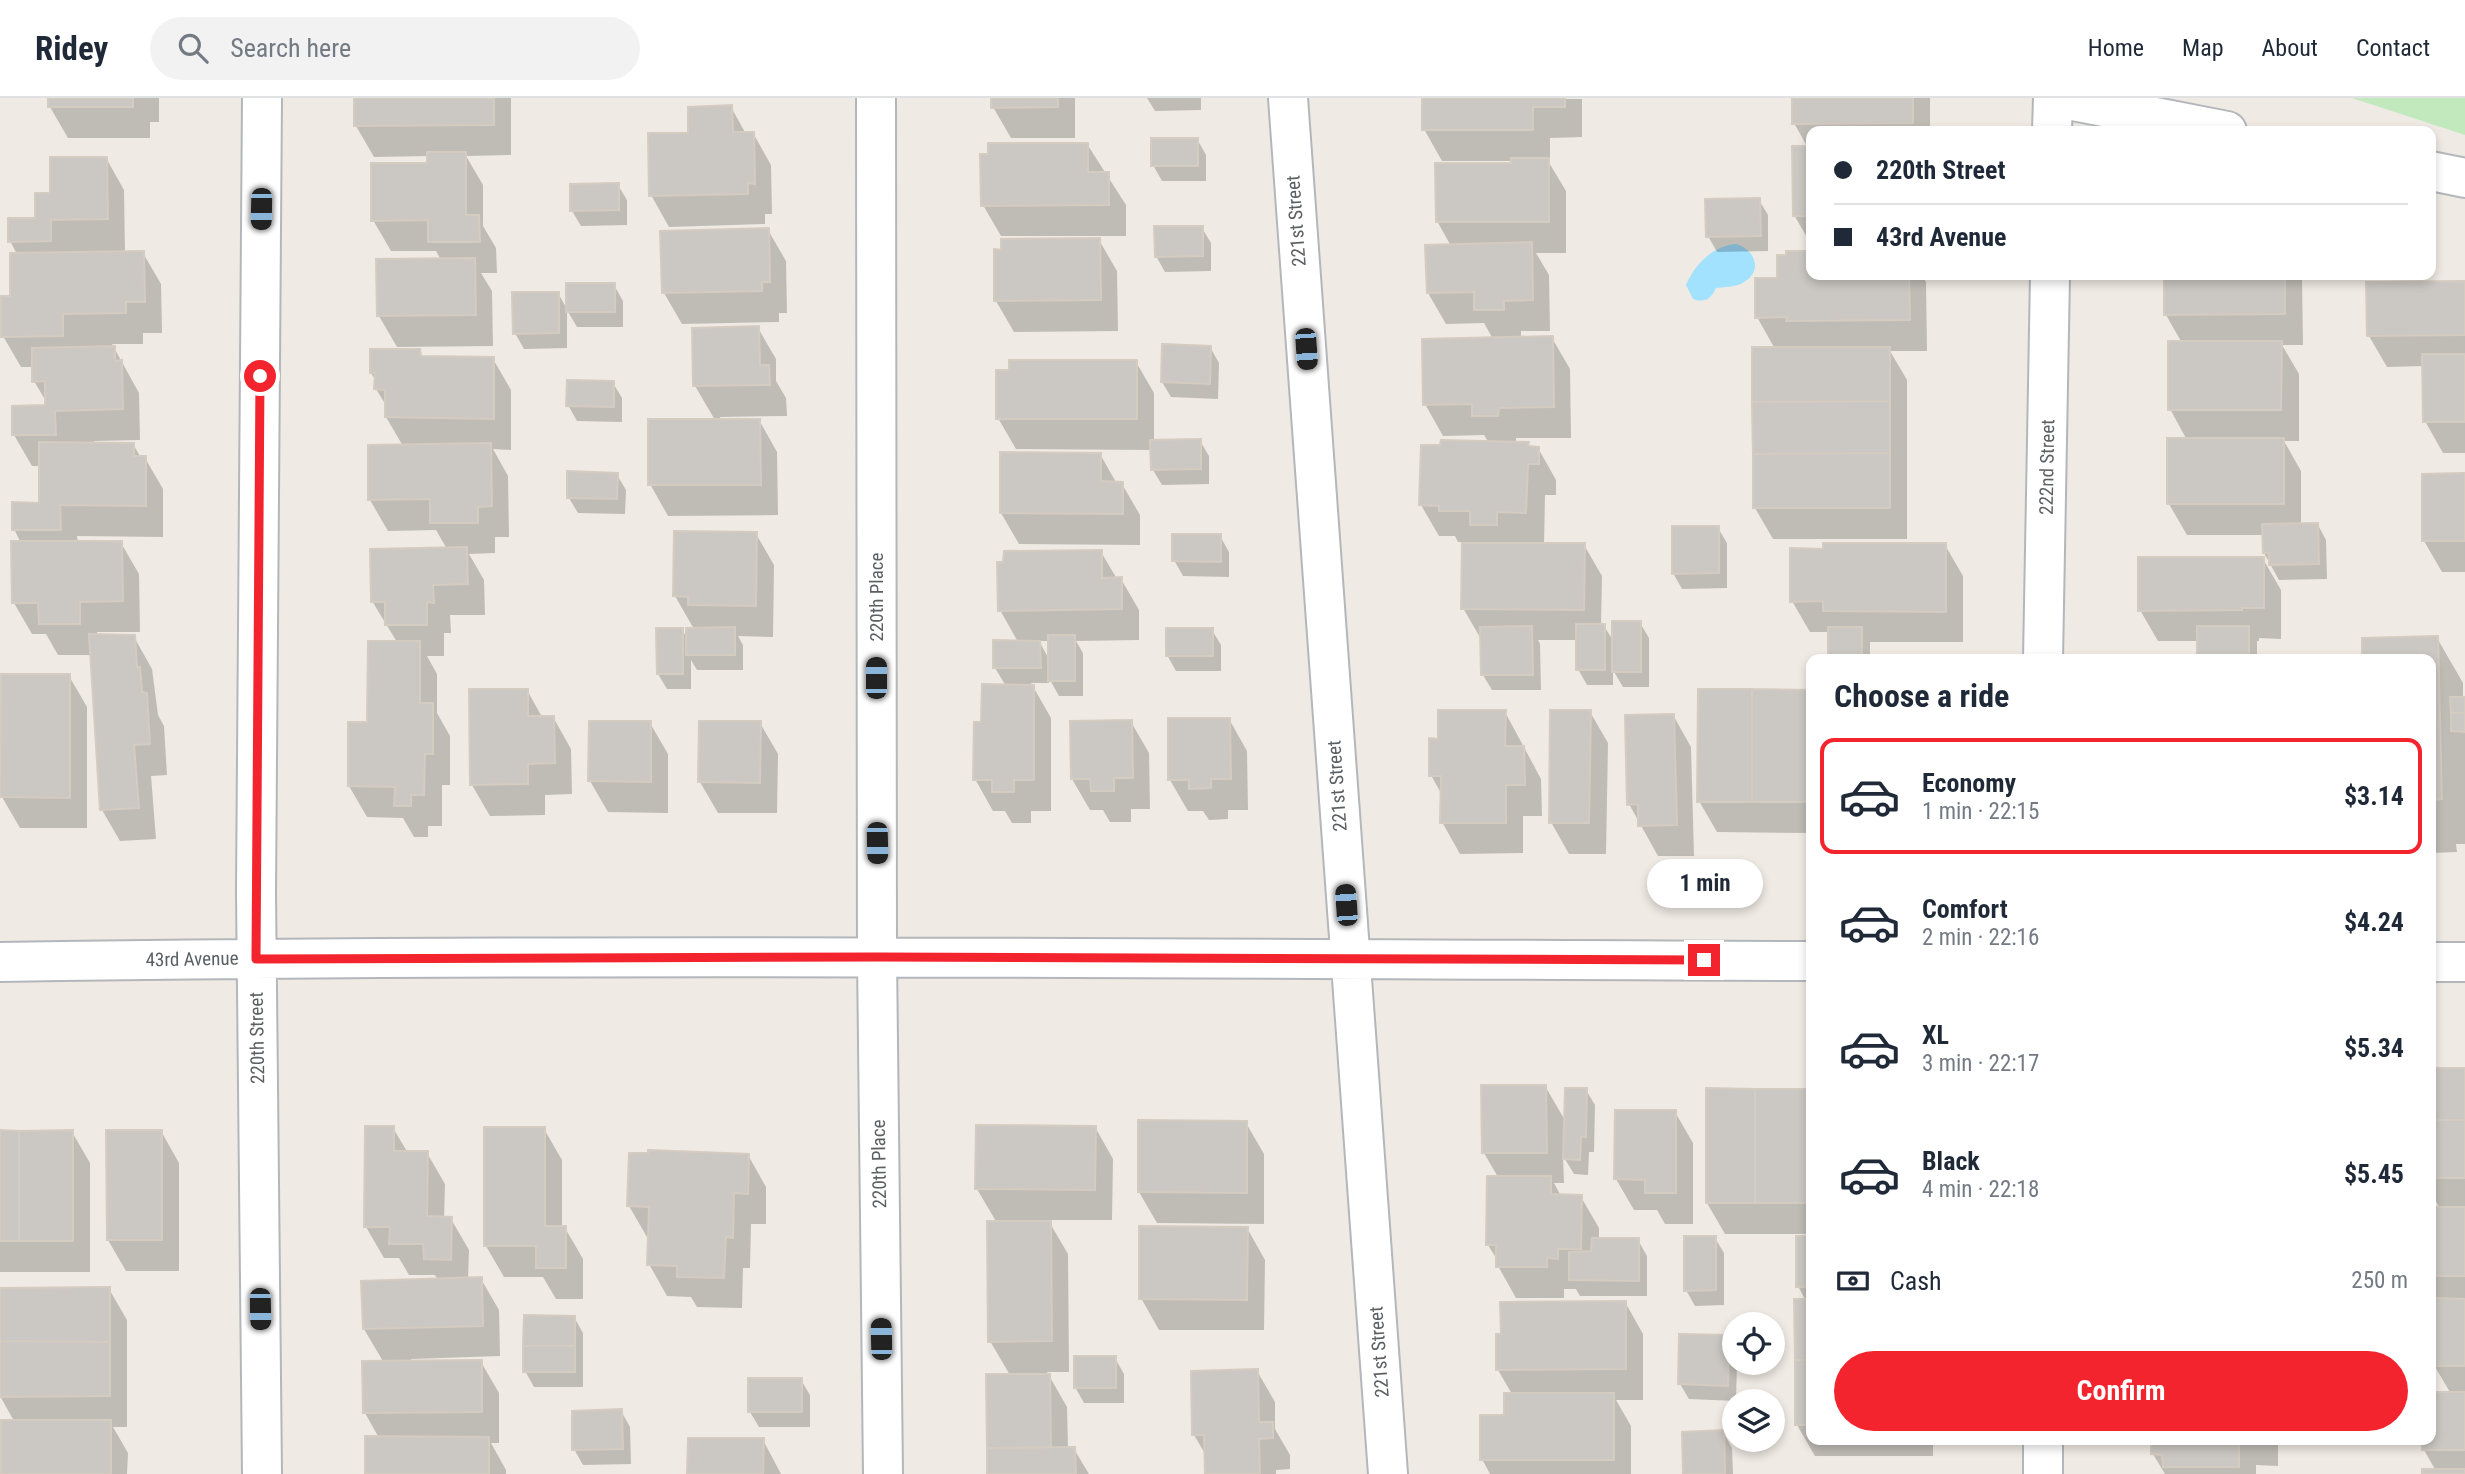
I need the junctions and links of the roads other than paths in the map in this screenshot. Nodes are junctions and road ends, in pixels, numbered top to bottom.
1 (262, 98) edge
2 (876, 98) edge
3 (1288, 98) edge
4 (2053, 98) edge
5 (2059, 98) edge
6 (2052, 126) edge
7 (2202, 126) edge
8 (2436, 173) edge
9 (2465, 178) edge
10 (2050, 280) edge
11 (2043, 654) edge
12 (877, 957) junction
13 (256, 959) junction
14 (1349, 959) junction
15 (1806, 961) edge
16 (0, 962) edge
17 (2436, 962) edge
18 (2465, 962) edge
19 (2043, 1445) edge
20 (262, 1474) edge
21 (883, 1474) edge
22 (1388, 1474) edge
23 (2043, 1474) edge

1 - 13 street, 220th Street
2 - 12 street, 220th Place
3 - 14 street, 221st Street
4 - 6 street
5 - 7 street
8 - 9 street
10 - 11 street, 222nd Street
12 - 13 street, 43rd Avenue
12 - 14 street, 43rd Avenue
12 - 21 street, 220th Place
13 - 16 street, 43rd Avenue
13 - 20 street, 220th Street
14 - 15 street, 43rd Avenue
14 - 22 street, 221st Street
17 - 18 street
19 - 23 street

